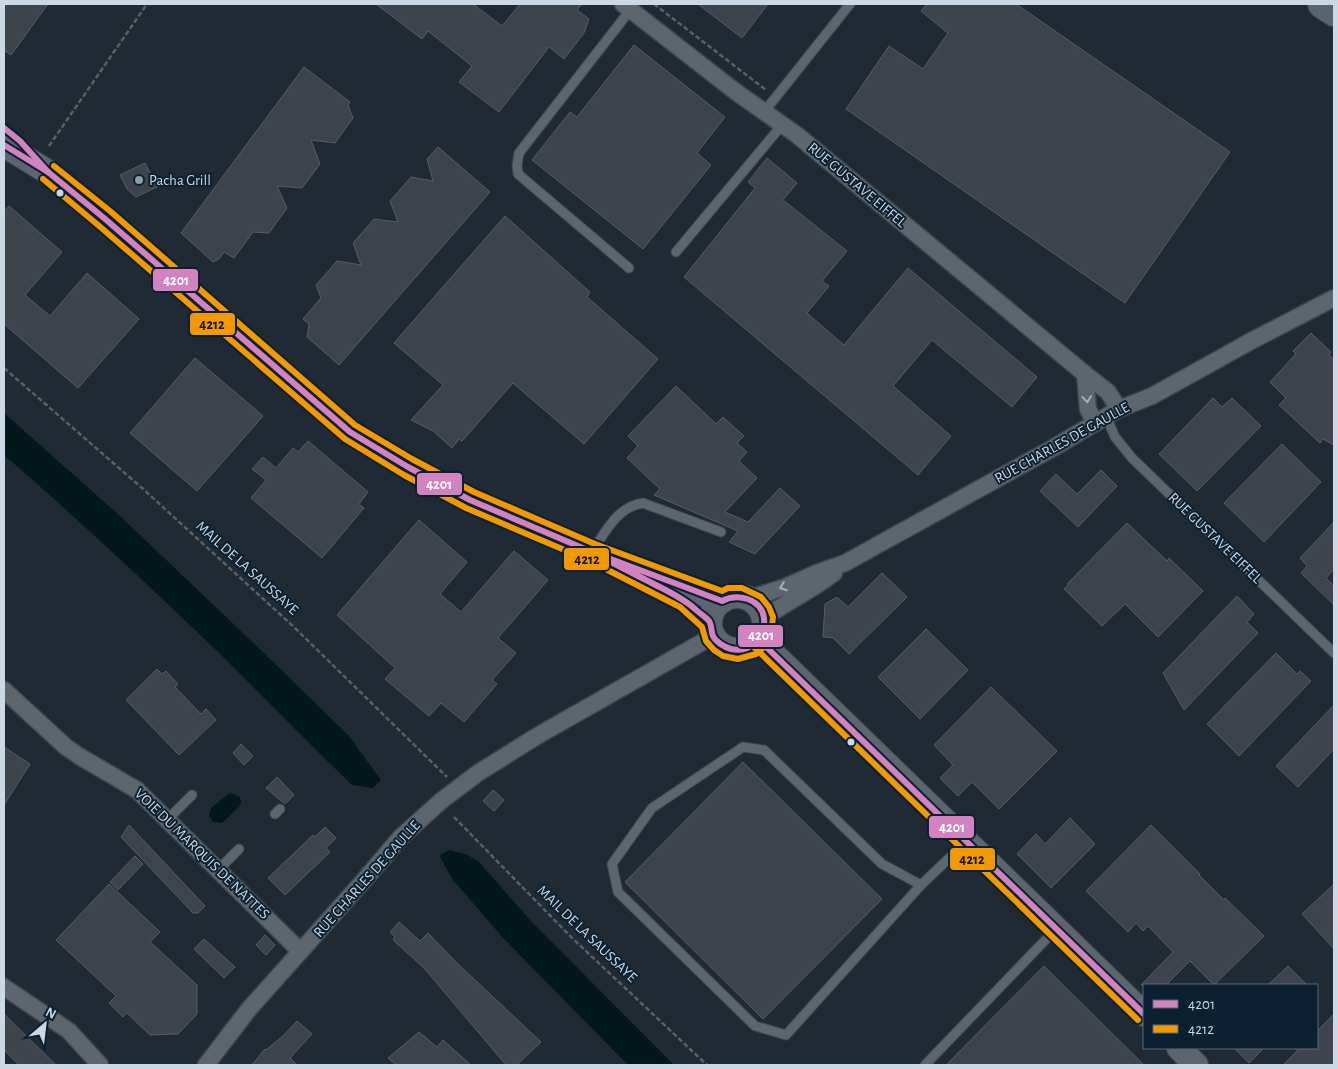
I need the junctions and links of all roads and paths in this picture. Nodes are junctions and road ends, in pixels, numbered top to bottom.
1 (147, 4) edge
2 (850, 4) edge
3 (1322, 4) edge
4 (627, 7) edge
5 (1334, 12) edge
6 (764, 112) junction
7 (782, 125) junction
8 (9, 144) edge
9 (49, 146) dead end
10 (676, 252) dead end
11 (629, 268) dead end
12 (1334, 298) edge
13 (4, 368) edge
14 (1085, 374) junction
15 (1107, 416) junction
16 (721, 532) dead end
17 (592, 552) junction
18 (845, 563) junction
19 (748, 599) junction
20 (722, 601) junction
21 (712, 629) junction
22 (761, 629) junction
23 (1334, 653) edge
24 (4, 690) edge
25 (451, 782) dead end
26 (192, 795) dead end
27 (454, 817) dead end
28 (168, 820) junction
29 (967, 841) junction
30 (239, 849) dead end
31 (219, 869) junction
32 (921, 885) junction
33 (1057, 928) junction
34 (300, 951) junction
35 (4, 987) edge
36 (1143, 1013) edge
37 (1180, 1049) edge
38 (100, 1065) edge
39 (206, 1065) edge
40 (707, 1065) edge
41 (925, 1065) edge
42 (1196, 1065) edge

1 - 9 path
2 - 6 lane
3 - 5 highway
4 - 6 street, RUE GUSTAVE EIFFEL
4 - 11 lane
6 - 7 street, RUE GUSTAVE EIFFEL
7 - 10 lane
7 - 14 street, RUE GUSTAVE EIFFEL
8 - 17 street
12 - 15 street, RUE CHARLES DE GAULLE
13 - 25 path, MAIL DE LA SAUSSAYE
14 - 15 street, RUE GUSTAVE EIFFEL
14 -> 15 street, RUE GUSTAVE EIFFEL
15 - 18 street, RUE CHARLES DE GAULLE
15 - 23 lane, RUE GUSTAVE EIFFEL
16 - 17 lane
17 - 20 street
17 - 21 street
18 -> 19 street, RUE CHARLES DE GAULLE
18 - 22 street, RUE CHARLES DE GAULLE
19 - 20 street
19 - 22 street
20 - 21 street
21 - 22 street
21 - 34 street, RUE CHARLES DE GAULLE
22 - 29 street
24 - 28 street, VOIE DU MARQUIS DE NATTES
26 - 28 lane
27 - 40 path, MAIL DE LA SAUSSAYE
28 - 31 street, VOIE DU MARQUIS DE NATTES
29 - 32 lane
29 - 33 street
30 - 31 lane
31 - 34 street, VOIE DU MARQUIS DE NATTES
32 - 32 lane
33 - 36 street
33 - 41 lane
34 - 39 street, RUE CHARLES DE GAULLE
35 - 38 street
37 - 42 street

